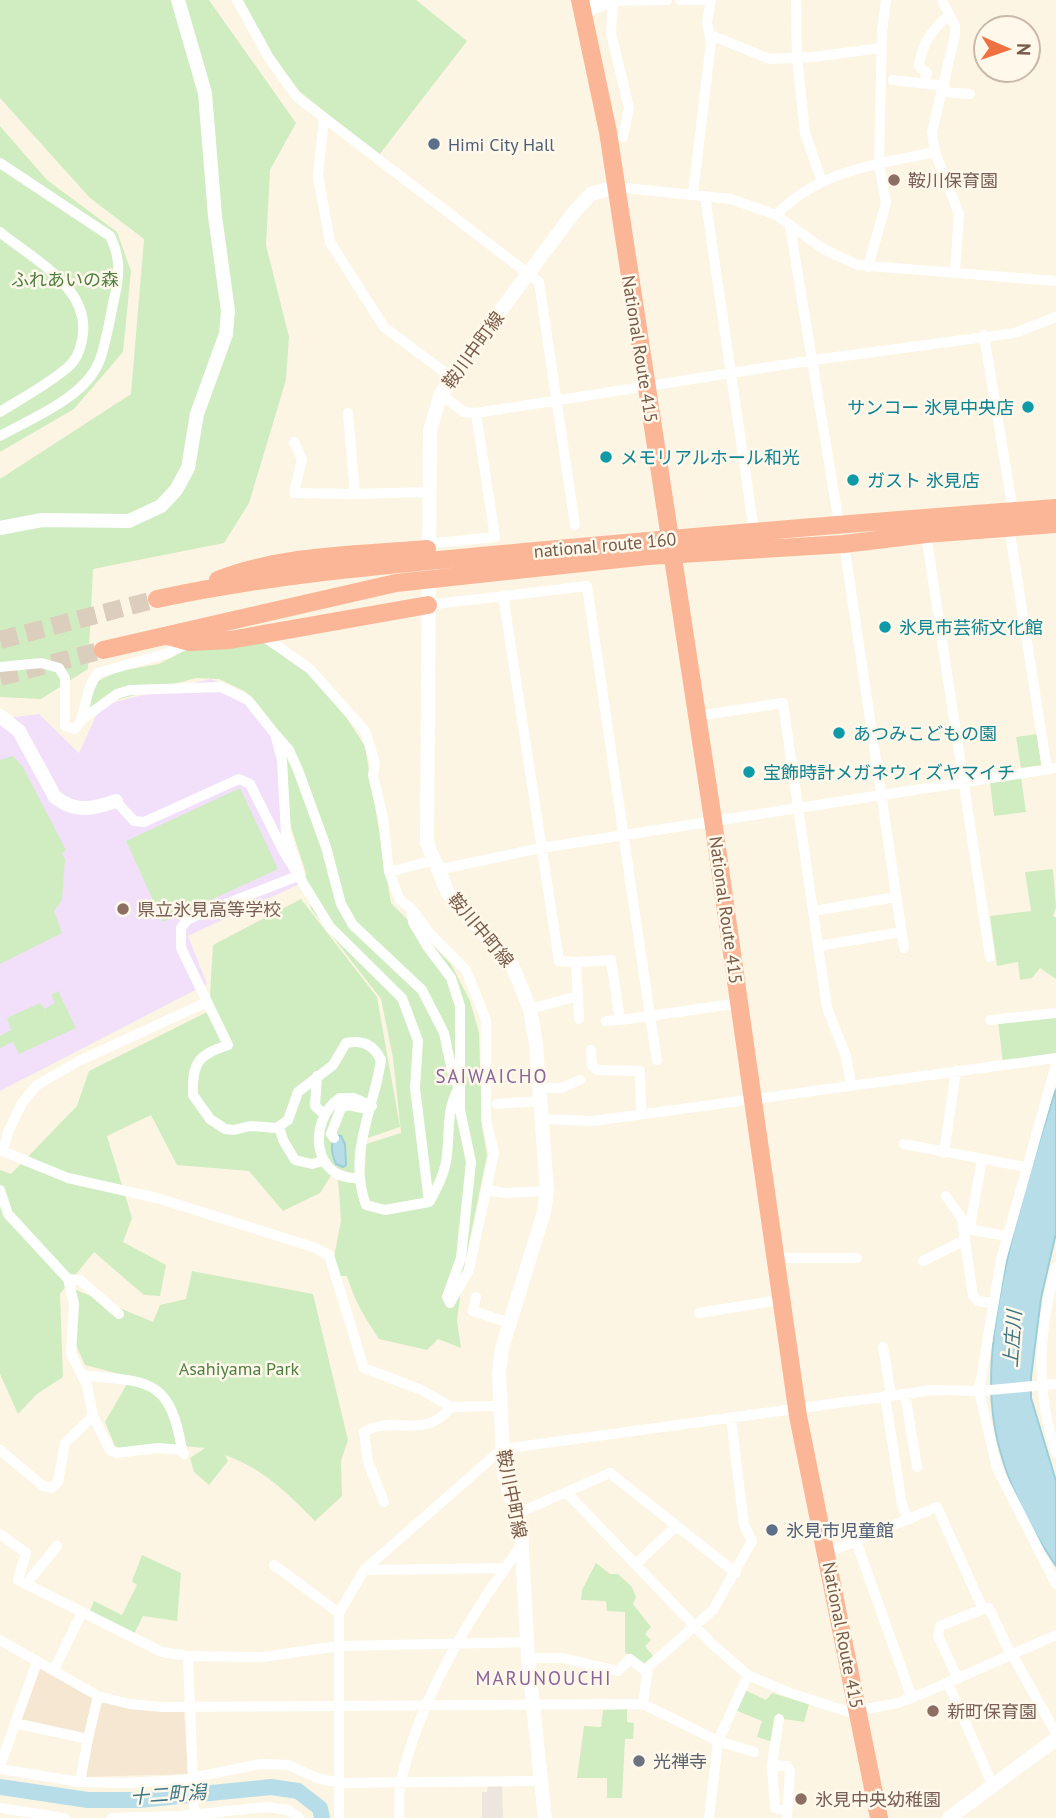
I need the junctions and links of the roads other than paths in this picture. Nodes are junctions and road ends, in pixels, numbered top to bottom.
1 (178, 0) edge
2 (237, 0) edge
3 (613, 0) edge
4 (667, 0) edge
5 (680, 0) edge
6 (709, 0) edge
7 (796, 0) edge
8 (886, 0) edge
9 (942, 0) edge
10 (581, 6) edge
11 (948, 16) junction
12 (711, 34) junction
13 (881, 48) junction
14 (797, 58) junction
15 (893, 80) dead end
16 (924, 83) junction
17 (944, 89) junction
18 (970, 94) dead end
19 (324, 118) junction
20 (623, 137) dead end
21 (935, 152) junction
22 (0, 163) edge
23 (879, 164) junction
24 (821, 179) junction
25 (616, 187) junction
26 (693, 194) junction
27 (705, 196) junction
28 (776, 215) junction
29 (790, 226) junction
30 (0, 232) edge
31 (868, 267) junction
32 (955, 272) junction
33 (530, 274) junction
34 (1056, 281) edge
35 (1056, 317) edge
36 (984, 335) junction
37 (814, 360) junction
38 (730, 374) junction
39 (451, 377) junction
40 (647, 388) junction
41 (441, 394) junction
42 (556, 401) junction
43 (0, 412) edge
44 (348, 413) dead end
45 (476, 413) junction
46 (0, 436) edge
47 (294, 442) dead end
48 (428, 492) junction
49 (355, 494) junction
50 (1056, 508) edge
51 (1011, 519) junction
52 (575, 524) dead end
53 (839, 524) junction
54 (1056, 524) edge
55 (0, 528) edge
56 (754, 531) junction
57 (926, 534) junction
58 (844, 544) junction
59 (427, 546) junction
60 (670, 546) junction
61 (395, 574) junction
62 (186, 593) junction
63 (503, 595) junction
64 (157, 599) tunnel mouth
65 (428, 605) junction
66 (261, 634) junction
67 (168, 636) junction
68 (190, 642) junction
69 (103, 650) tunnel mouth
70 (0, 667) edge
71 (0, 716) edge
72 (697, 716) junction
73 (81, 720) junction
74 (275, 734) junction
75 (1052, 768) edge
76 (965, 782) junction
77 (880, 795) junction
78 (116, 801) joint
79 (798, 807) junction
80 (713, 820) junction
81 (623, 835) junction
82 (541, 848) junction
83 (435, 865) junction
84 (389, 872) junction
85 (300, 875) junction
86 (896, 897) junction
87 (411, 908) junction
88 (813, 911) junction
89 (902, 932) junction
90 (818, 946) junction
91 (904, 948) dead end
92 (990, 957) dead end
93 (576, 962) junction
94 (578, 996) junction
95 (206, 1002) junction
96 (740, 1003) junction
97 (530, 1009) junction
98 (1056, 1013) edge
99 (650, 1016) junction
100 (579, 1019) dead end
101 (620, 1020) junction
102 (990, 1020) dead end
103 (606, 1021) dead end
104 (592, 1050) dead end
105 (1056, 1058) edge
106 (657, 1060) dead end
107 (1056, 1065) edge
108 (956, 1071) junction
109 (317, 1076) junction
110 (580, 1080) dead end
111 (851, 1084) junction
112 (459, 1088) junction
113 (540, 1094) junction
114 (753, 1097) junction
115 (497, 1104) dead end
116 (371, 1107) junction
117 (641, 1114) junction
118 (325, 1115) junction
119 (541, 1119) junction
120 (279, 1126) junction
121 (334, 1138) dead end
122 (904, 1144) dead end
123 (1, 1150) edge
124 (944, 1153) junction
125 (982, 1159) junction
126 (323, 1161) junction
127 (1026, 1167) junction
128 (360, 1178) junction
129 (487, 1189) junction
130 (0, 1190) edge
131 (547, 1191) junction
132 (946, 1196) dead end
133 (429, 1202) junction
134 (1007, 1236) junction
135 (965, 1240) junction
136 (775, 1258) junction
137 (857, 1258) dead end
138 (923, 1261) dead end
139 (1056, 1267) edge
140 (68, 1279) junction
141 (477, 1297) dead end
142 (780, 1300) junction
143 (992, 1303) junction
144 (699, 1313) dead end
145 (119, 1314) dead end
146 (510, 1323) junction
147 (883, 1347) dead end
148 (82, 1375) junction
149 (1056, 1384) edge
150 (1039, 1387) junction
151 (981, 1391) junction
152 (905, 1394) junction
153 (888, 1396) junction
154 (500, 1406) junction
155 (451, 1407) junction
156 (798, 1410) junction
157 (93, 1416) junction
158 (731, 1418) junction
159 (502, 1449) junction
160 (0, 1450) edge
161 (1056, 1453) edge
162 (916, 1467) dead end
163 (567, 1493) junction
164 (384, 1502) dead end
165 (516, 1514) junction
166 (908, 1520) junction
167 (676, 1526) junction
168 (0, 1534) edge
169 (856, 1541) junction
170 (522, 1545) junction
171 (57, 1546) dead end
172 (826, 1553) junction
173 (636, 1564) junction
174 (274, 1565) dead end
175 (505, 1568) junction
176 (364, 1570) junction
177 (736, 1573) junction
178 (26, 1584) junction
179 (1056, 1584) edge
180 (982, 1609) junction
181 (339, 1612) junction
182 (81, 1614) junction
183 (697, 1625) junction
184 (1056, 1635) edge
185 (0, 1640) edge
186 (528, 1642) junction
187 (455, 1644) junction
188 (339, 1646) junction
189 (188, 1656) junction
190 (1013, 1656) junction
191 (528, 1658) junction
192 (37, 1662) junction
193 (54, 1670) junction
194 (647, 1672) junction
195 (748, 1675) junction
196 (953, 1681) junction
197 (97, 1696) junction
198 (912, 1698) junction
199 (533, 1704) junction
200 (643, 1704) junction
201 (339, 1705) junction
202 (190, 1706) junction
203 (427, 1707) junction
204 (858, 1711) junction
205 (779, 1719) dead end
206 (15, 1723) junction
207 (4, 1740) edge
208 (88, 1740) junction
209 (718, 1741) junction
210 (1054, 1743) edge
211 (754, 1752) dead end
212 (772, 1765) junction
213 (0, 1768) edge
214 (193, 1778) junction
215 (541, 1781) junction
216 (80, 1782) junction
217 (400, 1782) junction
218 (339, 1783) junction
219 (993, 1786) junction
220 (0, 1808) edge
221 (197, 1813) edge
222 (787, 1815) edge
223 (65, 1818) edge
224 (112, 1818) edge
225 (299, 1818) edge
226 (339, 1818) edge
227 (399, 1818) edge
228 (545, 1818) edge
229 (709, 1818) edge
230 (879, 1818) edge
231 (948, 1818) edge

1 - 55 main road
2 - 19 street
3 - 4 street
3 - 10 main road
3 - 20 street
5 - 6 street
6 - 12 street
7 - 14 street
8 - 13 street
9 - 11 street
10 - 25 highway, National Route 415
11 - 16 street
11 - 17 street
12 - 14 street
12 - 26 street
13 - 14 street
13 - 23 street
14 - 24 street
15 - 16 street
16 - 17 street
17 - 18 street
17 - 21 street
19 - 33 street
19 - 39 street
21 - 23 street
21 - 32 street
22 - 46 street
23 - 24 street
23 - 31 street
24 - 28 street
25 - 26 street
25 - 33 main road, 鞍川中町線
25 - 40 highway, National Route 415
26 - 27 street
27 - 28 street
27 - 38 street
28 - 29 street
29 - 31 street
29 - 37 street
30 - 43 street
31 - 32 street
32 - 34 street
33 - 39 main road, 鞍川中町線
33 - 42 street
35 - 36 street
36 - 37 street
36 - 51 street
37 - 38 street
37 - 53 street
38 - 40 street
38 - 56 street
39 - 41 main road, 鞍川中町線
40 - 42 street
40 - 60 highway, National Route 415
41 - 45 street
41 - 48 main road, 鞍川中町線
42 - 45 street
42 - 52 street
44 - 49 street
45 - 59 street
47 - 49 street
48 - 49 street
48 - 59 main road, 鞍川中町線
50 - 51 highway, national route 160
51 - 53 highway, national route 160
51 - 54 highway, national route 160
51 - 57 highway, national route 160
51 - 75 street
53 - 56 highway, national route 160
56 - 60 highway, national route 160
57 - 58 highway, national route 160
57 - 76 street
58 - 60 highway, national route 160
58 - 77 street
59 - 62 highway
59 - 65 main road, 鞍川中町線
60 - 61 highway, national route 160
60 - 72 highway, National Route 415
61 - 62 highway
61 - 67 highway
62 - 64 highway
63 - 65 street
63 - 81 street
63 - 82 street
65 - 66 highway
65 - 83 main road, 鞍川中町線
66 - 68 highway
66 - 84 street
67 - 68 highway
67 - 69 highway
68 - 73 street
70 - 73 street
71 - 78 main road
72 - 79 street
72 - 80 highway, National Route 415
73 - 74 street
74 - 85 street
74 - 112 street
75 - 76 street
76 - 77 street
76 - 92 street
77 - 79 street
77 - 86 street
78 - 85 street
79 - 80 street
79 - 88 street
80 - 81 street
80 - 96 highway, National Route 415
81 - 82 street
81 - 99 street
82 - 83 street
82 - 93 street
83 - 84 street
83 - 97 main road, 鞍川中町線
84 - 87 street
85 - 95 street
85 - 133 street
86 - 88 street
86 - 89 street
87 - 112 street
87 - 129 street
88 - 90 street
89 - 90 street
89 - 91 street
90 - 111 street
93 - 94 street
93 - 101 street
94 - 97 street
94 - 100 street
95 - 120 street
95 - 123 street
96 - 99 street
96 - 114 highway, National Route 415
97 - 113 main road, 鞍川中町線
98 - 102 street
99 - 101 street
99 - 106 street
101 - 103 street
104 - 117 street
105 - 108 street
107 - 127 street
108 - 111 street
108 - 124 street
109 - 116 street
109 - 118 street
109 - 120 street
110 - 113 street
111 - 114 street
112 - 129 street
112 - 133 street
113 - 115 street
113 - 119 main road, 鞍川中町線
114 - 117 street
114 - 136 highway, National Route 415
116 - 118 street
116 - 121 street
116 - 128 street
117 - 119 street
118 - 126 street
119 - 131 main road, 鞍川中町線
120 - 126 street
122 - 124 street
123 - 155 street
124 - 125 street
125 - 127 street
125 - 134 street
126 - 128 street
127 - 134 street
128 - 133 street
129 - 131 street
130 - 140 street
131 - 146 main road, 鞍川中町線
132 - 135 street
134 - 143 street
135 - 138 street
135 - 143 street
136 - 137 street
136 - 142 highway, National Route 415
139 - 150 street
140 - 145 street
140 - 148 street
141 - 146 street
142 - 144 street
142 - 156 highway, National Route 415
143 - 151 street
146 - 154 main road, 鞍川中町線
147 - 153 street
148 - 157 street
148 - 157 street
149 - 150 street
150 - 151 street
150 - 161 street
151 - 152 street
151 - 179 street
152 - 153 street
152 - 162 street
153 - 156 street
153 - 166 street
154 - 155 street
154 - 159 main road, 鞍川中町線
155 - 164 street
156 - 158 street
156 - 172 highway, National Route 415
157 - 160 street
158 - 159 street
158 - 177 street
159 - 165 main road, 鞍川中町線
159 - 176 street
163 - 165 street
163 - 167 street
163 - 173 street
165 - 170 main road, 鞍川中町線
166 - 169 street
166 - 180 street
167 - 173 street
167 - 177 street
168 - 178 street
169 - 172 street
169 - 198 street
170 - 175 street
170 - 186 main road, 鞍川中町線
171 - 178 street
172 - 204 highway, National Route 415
173 - 183 street
174 - 181 street
175 - 176 street
175 - 187 street
176 - 181 street
177 - 183 street
178 - 182 street
180 - 190 street
180 - 196 street
181 - 188 street
182 - 189 street
182 - 193 street
183 - 194 street
183 - 195 street
184 - 190 street
185 - 192 street
186 - 187 street
186 - 191 main road, 鞍川中町線
187 - 188 street
187 - 203 street
188 - 189 street
188 - 201 street
189 - 202 street
190 - 196 street
190 - 210 street
191 - 194 street
191 - 199 main road, 鞍川中町線
192 - 193 street
192 - 206 street
193 - 197 street
194 - 200 street
195 - 204 street
195 - 209 street
196 - 198 street
196 - 219 street
197 - 202 street
197 - 208 street
198 - 204 street
199 - 200 street
199 - 203 street
199 - 215 main road, 鞍川中町線
200 - 209 street
201 - 202 street
201 - 203 street
201 - 218 street
202 - 214 street
203 - 217 street
204 - 230 highway, National Route 415
205 - 212 street
206 - 207 street
206 - 208 street
207 - 213 street
208 - 216 street
209 - 211 street
209 - 229 street
210 - 219 main road
212 - 222 street
212 - 222 street
213 - 216 street
214 - 216 street
214 - 218 street
214 - 221 street
215 - 217 street
215 - 228 main road, 鞍川中町線
217 - 218 street
217 - 227 street
218 - 226 street
219 - 231 main road
220 - 223 street
221 - 224 street
221 - 225 street

